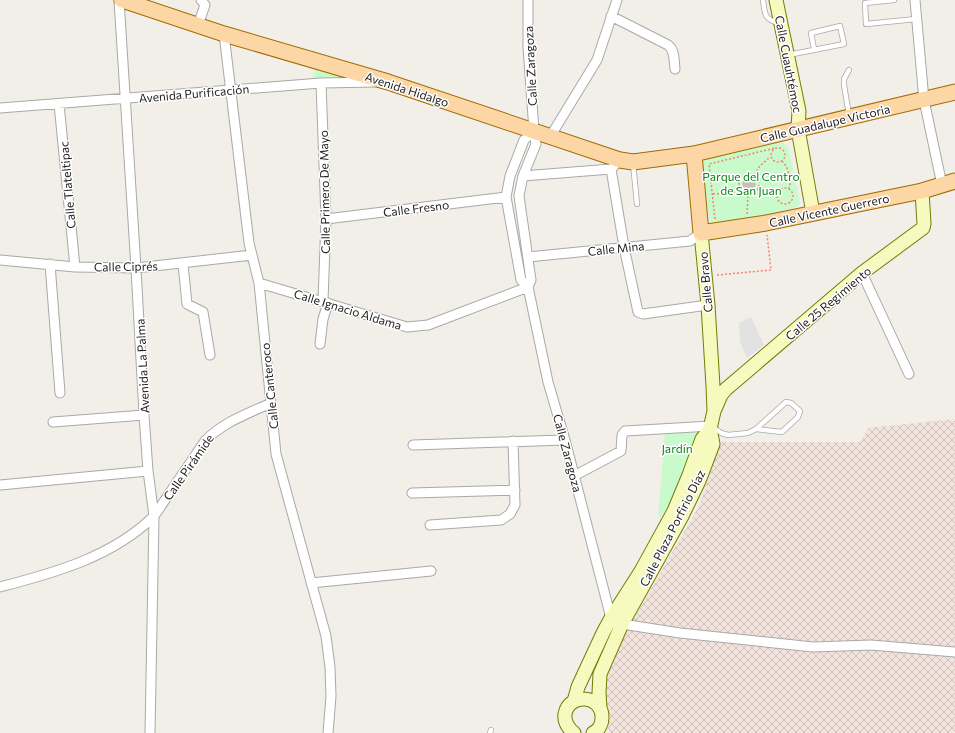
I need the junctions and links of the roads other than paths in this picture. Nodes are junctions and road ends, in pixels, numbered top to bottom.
1 (119, 0) edge
2 (122, 0) edge
3 (201, 0) edge
4 (528, 0) edge
5 (617, 0) edge
6 (763, 0) edge
7 (776, 0) edge
8 (894, 0) edge
9 (915, 0) edge
10 (612, 16) junction
11 (916, 19) junction
12 (780, 23) junction
13 (198, 25) junction
14 (224, 34) junction
15 (814, 49) junction
16 (787, 55) junction
17 (676, 69) dead end
18 (849, 70) dead end
19 (388, 82) junction
20 (321, 83) junction
21 (231, 89) junction
22 (955, 92) edge
23 (126, 98) junction
24 (924, 100) junction
25 (59, 104) junction
26 (0, 108) edge
27 (849, 116) junction
28 (798, 129) junction
29 (534, 131) junction
30 (550, 137) junction
31 (694, 154) junction
32 (621, 164) junction
33 (523, 176) junction
34 (949, 183) edge
35 (922, 191) junction
36 (506, 197) junction
37 (637, 204) dead end
38 (813, 213) junction
39 (326, 219) junction
40 (701, 233) junction
41 (624, 247) junction
42 (252, 256) junction
43 (528, 257) junction
44 (0, 260) edge
45 (50, 264) junction
46 (183, 264) junction
47 (75, 267) junction
48 (136, 268) junction
49 (862, 273) junction
50 (259, 283) junction
51 (528, 288) junction
52 (326, 302) junction
53 (708, 305) junction
54 (320, 344) dead end
55 (210, 355) dead end
56 (909, 374) dead end
57 (60, 393) dead end
58 (271, 403) junction
59 (714, 411) junction
60 (144, 415) junction
61 (53, 422) dead end
62 (711, 427) junction
63 (756, 429) junction
64 (565, 440) junction
65 (514, 441) junction
66 (413, 445) dead end
67 (148, 471) junction
68 (574, 476) junction
69 (0, 485) edge
70 (515, 490) junction
71 (412, 493) dead end
72 (154, 516) junction
73 (430, 525) dead end
74 (431, 571) dead end
75 (311, 584) junction
76 (0, 587) edge
77 (616, 621) junction
78 (955, 652) edge
79 (574, 701) junction
80 (565, 717) junction
81 (602, 721) edge
82 (150, 733) edge
83 (328, 733) edge
84 (558, 733) edge
85 (573, 733) edge
86 (593, 733) edge

1 - 23 street, Avenida La Palma
2 - 13 main road, Avenida Hidalgo
3 - 13 street
4 - 29 street, Calle Zaragoza
5 - 10 street
6 - 12 lane
7 - 12 main road, Calle Cuauhtémoc
8 - 11 lane
9 - 11 street
10 - 17 street
10 - 30 street
11 - 24 street
12 - 16 main road, Calle Cuauhtémoc
13 - 14 main road, Avenida Hidalgo
14 - 19 main road, Avenida Hidalgo
14 - 21 street, Calle Canteroco
15 - 15 lane
15 - 16 lane
16 - 28 main road, Calle Cuauhtémoc
18 - 27 lane
19 - 20 street, Avenida Purificación
19 - 29 main road, Avenida Hidalgo
20 - 21 street, Avenida Purificación
20 - 39 street, Calle Primero De Mayo
21 - 23 street, Avenida Purificación
21 - 42 street, Calle Canteroco
22 - 24 main road, Calle Guadalupe Victoria
23 - 25 street, Avenida Purificación
23 - 48 street, Avenida La Palma
24 - 27 main road, Calle Guadalupe Victoria
24 - 34 street
25 - 26 street, Avenida Purificación
25 - 47 street, Calle Tlateltipac
27 - 28 main road, Calle Guadalupe Victoria
28 - 31 main road, Calle Guadalupe Victoria
28 - 38 main road, Calle Cuauhtémoc
29 - 30 main road, Avenida Hidalgo
29 - 33 street, Calle Zaragoza
29 - 36 street, Calle Zaragoza
30 - 32 main road, Avenida Hidalgo
31 - 32 main road, Avenida Hidalgo
31 - 40 main road, Calle Bravo
32 - 33 street
32 - 37 lane
32 - 41 street
33 - 43 street, Calle Zaragoza
34 - 35 main road, Calle Vicente Guerrero
35 - 38 main road, Calle Vicente Guerrero
35 - 49 main road, Calle 25 Regimiento
36 - 39 street, Calle Fresno
36 - 51 street, Calle Zaragoza
38 - 40 main road, Calle Vicente Guerrero
39 - 52 street, Calle Primero De Mayo
40 - 41 street, Calle Mina
40 - 53 main road, Calle Bravo
41 - 43 street, Calle Mina
41 - 53 street
42 - 46 street, Calle Ciprés
42 - 50 street, Calle Canteroco
43 - 51 street, Calle Zaragoza
44 - 45 street, Calle Ciprés
45 - 47 street, Calle Ciprés
45 - 57 street
46 - 48 street, Calle Ciprés
46 - 55 street
47 - 48 street, Calle Ciprés
48 - 60 street, Avenida La Palma
49 - 56 street
49 - 59 main road, Calle 25 Regimiento
50 - 52 street, Calle Ignacio Aldama
50 - 58 street, Calle Canteroco
51 - 52 street, Calle Ignacio Aldama
51 - 64 street, Calle Zaragoza
52 - 54 street, Calle Primero De Mayo
53 - 59 main road, Calle Bravo
58 - 72 street, Calle Pirámide
58 - 75 street, Calle Canteroco
59 - 62 main road, Calle Plaza Porfirio Díaz
60 - 61 street
60 - 67 street, Avenida La Palma
62 - 63 lane
62 - 68 street
62 - 77 main road, Calle Plaza Porfirio Díaz
63 - 63 lane
64 - 65 street
64 - 68 street, Calle Zaragoza
65 - 66 street
65 - 70 street
67 - 69 street
67 - 72 street, Avenida La Palma
68 - 77 street, Calle Zaragoza
70 - 71 street
70 - 73 street
72 - 76 street, Calle Pirámide
72 - 82 street, Avenida La Palma
74 - 75 street
75 - 83 street, Calle Canteroco
77 - 78 street
77 - 79 main road
77 - 81 main road
79 - 80 main road
79 - 81 main road
80 - 84 main road
80 - 85 main road
81 - 86 main road

